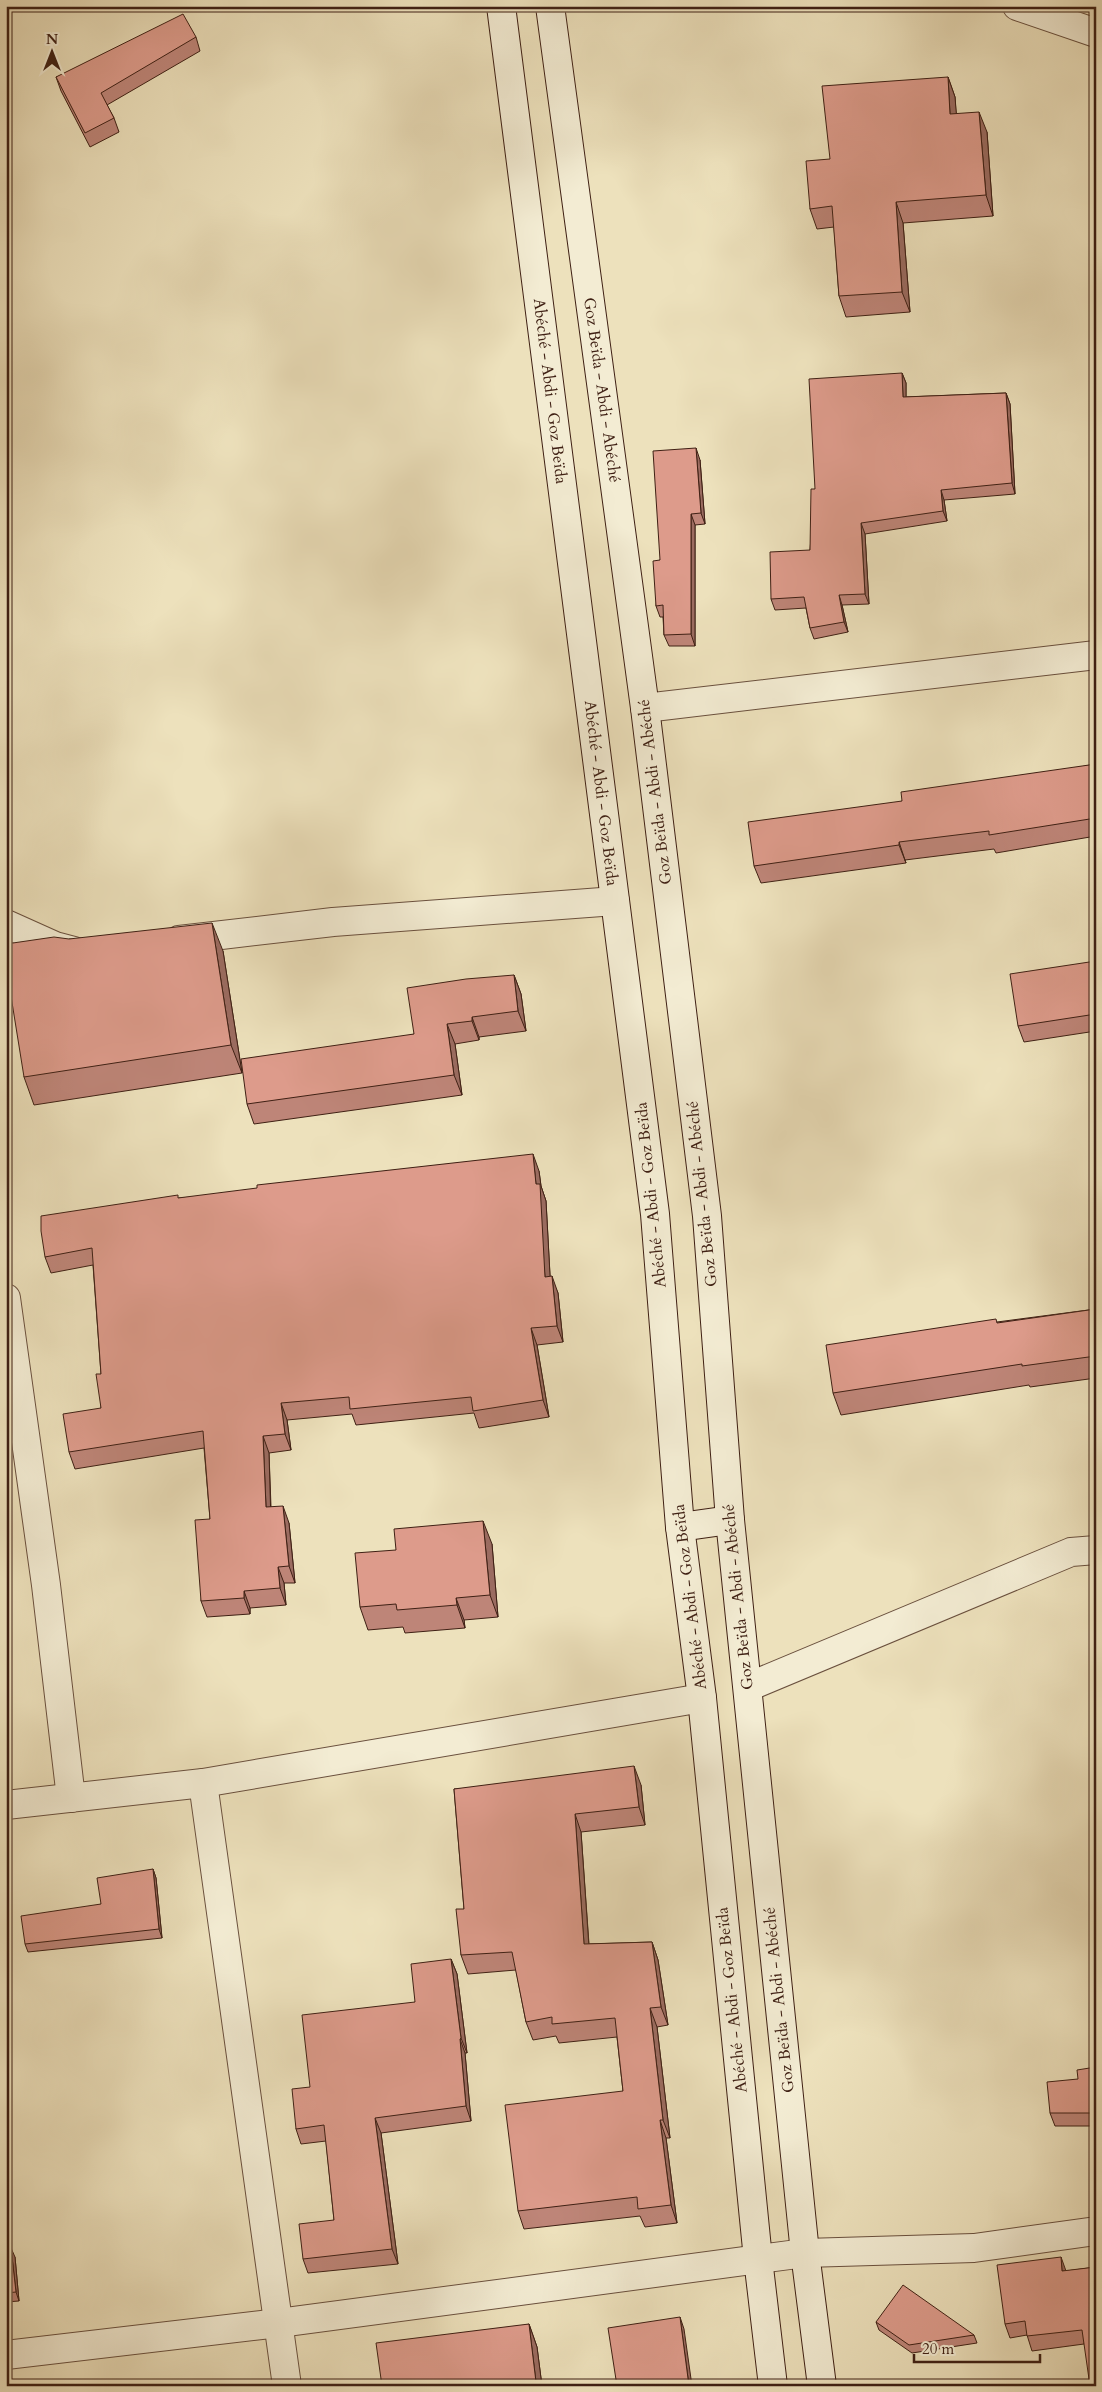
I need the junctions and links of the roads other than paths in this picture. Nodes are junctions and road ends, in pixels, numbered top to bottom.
1 (501, 6) edge
2 (550, 6) edge
3 (1017, 6) edge
4 (1096, 33) edge
5 (1096, 656) edge
6 (646, 708) junction
7 (615, 901) junction
8 (6, 924) edge
9 (150, 943) edge
10 (95, 950) edge
11 (6, 1298) edge
12 (8, 1330) edge
13 (730, 1520) junction
14 (680, 1527) junction
15 (1096, 1550) edge
16 (748, 1687) junction
17 (702, 1698) junction
18 (203, 1783) junction
19 (70, 1798) junction
20 (6, 1804) edge
21 (1096, 2231) edge
22 (805, 2253) junction
23 (758, 2259) junction
24 (279, 2323) junction
25 (6, 2355) edge
26 (287, 2386) edge
27 (773, 2386) edge
28 (822, 2386) edge

1 - 7 main road, Abéché - Abdi - Goz Beïda
2 - 6 main road, Goz Beïda - Abdi - Abéché
3 - 4 main road
5 - 6 main road
6 - 13 main road, Goz Beïda - Abdi - Abéché
7 - 9 main road
7 - 14 main road, Abéché - Abdi - Goz Beïda
8 - 10 main road
11 - 12 main road
12 - 19 main road
13 - 14 main road
13 - 16 main road, Goz Beïda - Abdi - Abéché
14 - 17 main road, Abéché - Abdi - Goz Beïda
15 - 16 main road
16 - 22 main road, Goz Beïda - Abdi - Abéché
17 - 18 main road
17 - 23 main road, Abéché - Abdi - Goz Beïda
18 - 19 main road
18 - 24 main road
19 - 20 main road
21 - 22 main road
22 - 23 main road
22 - 28 main road, Goz Beïda - Abdi - Abéché
23 - 24 main road
23 - 27 main road, Abéché - Abdi - Goz Beïda
24 - 25 main road
24 - 26 main road

